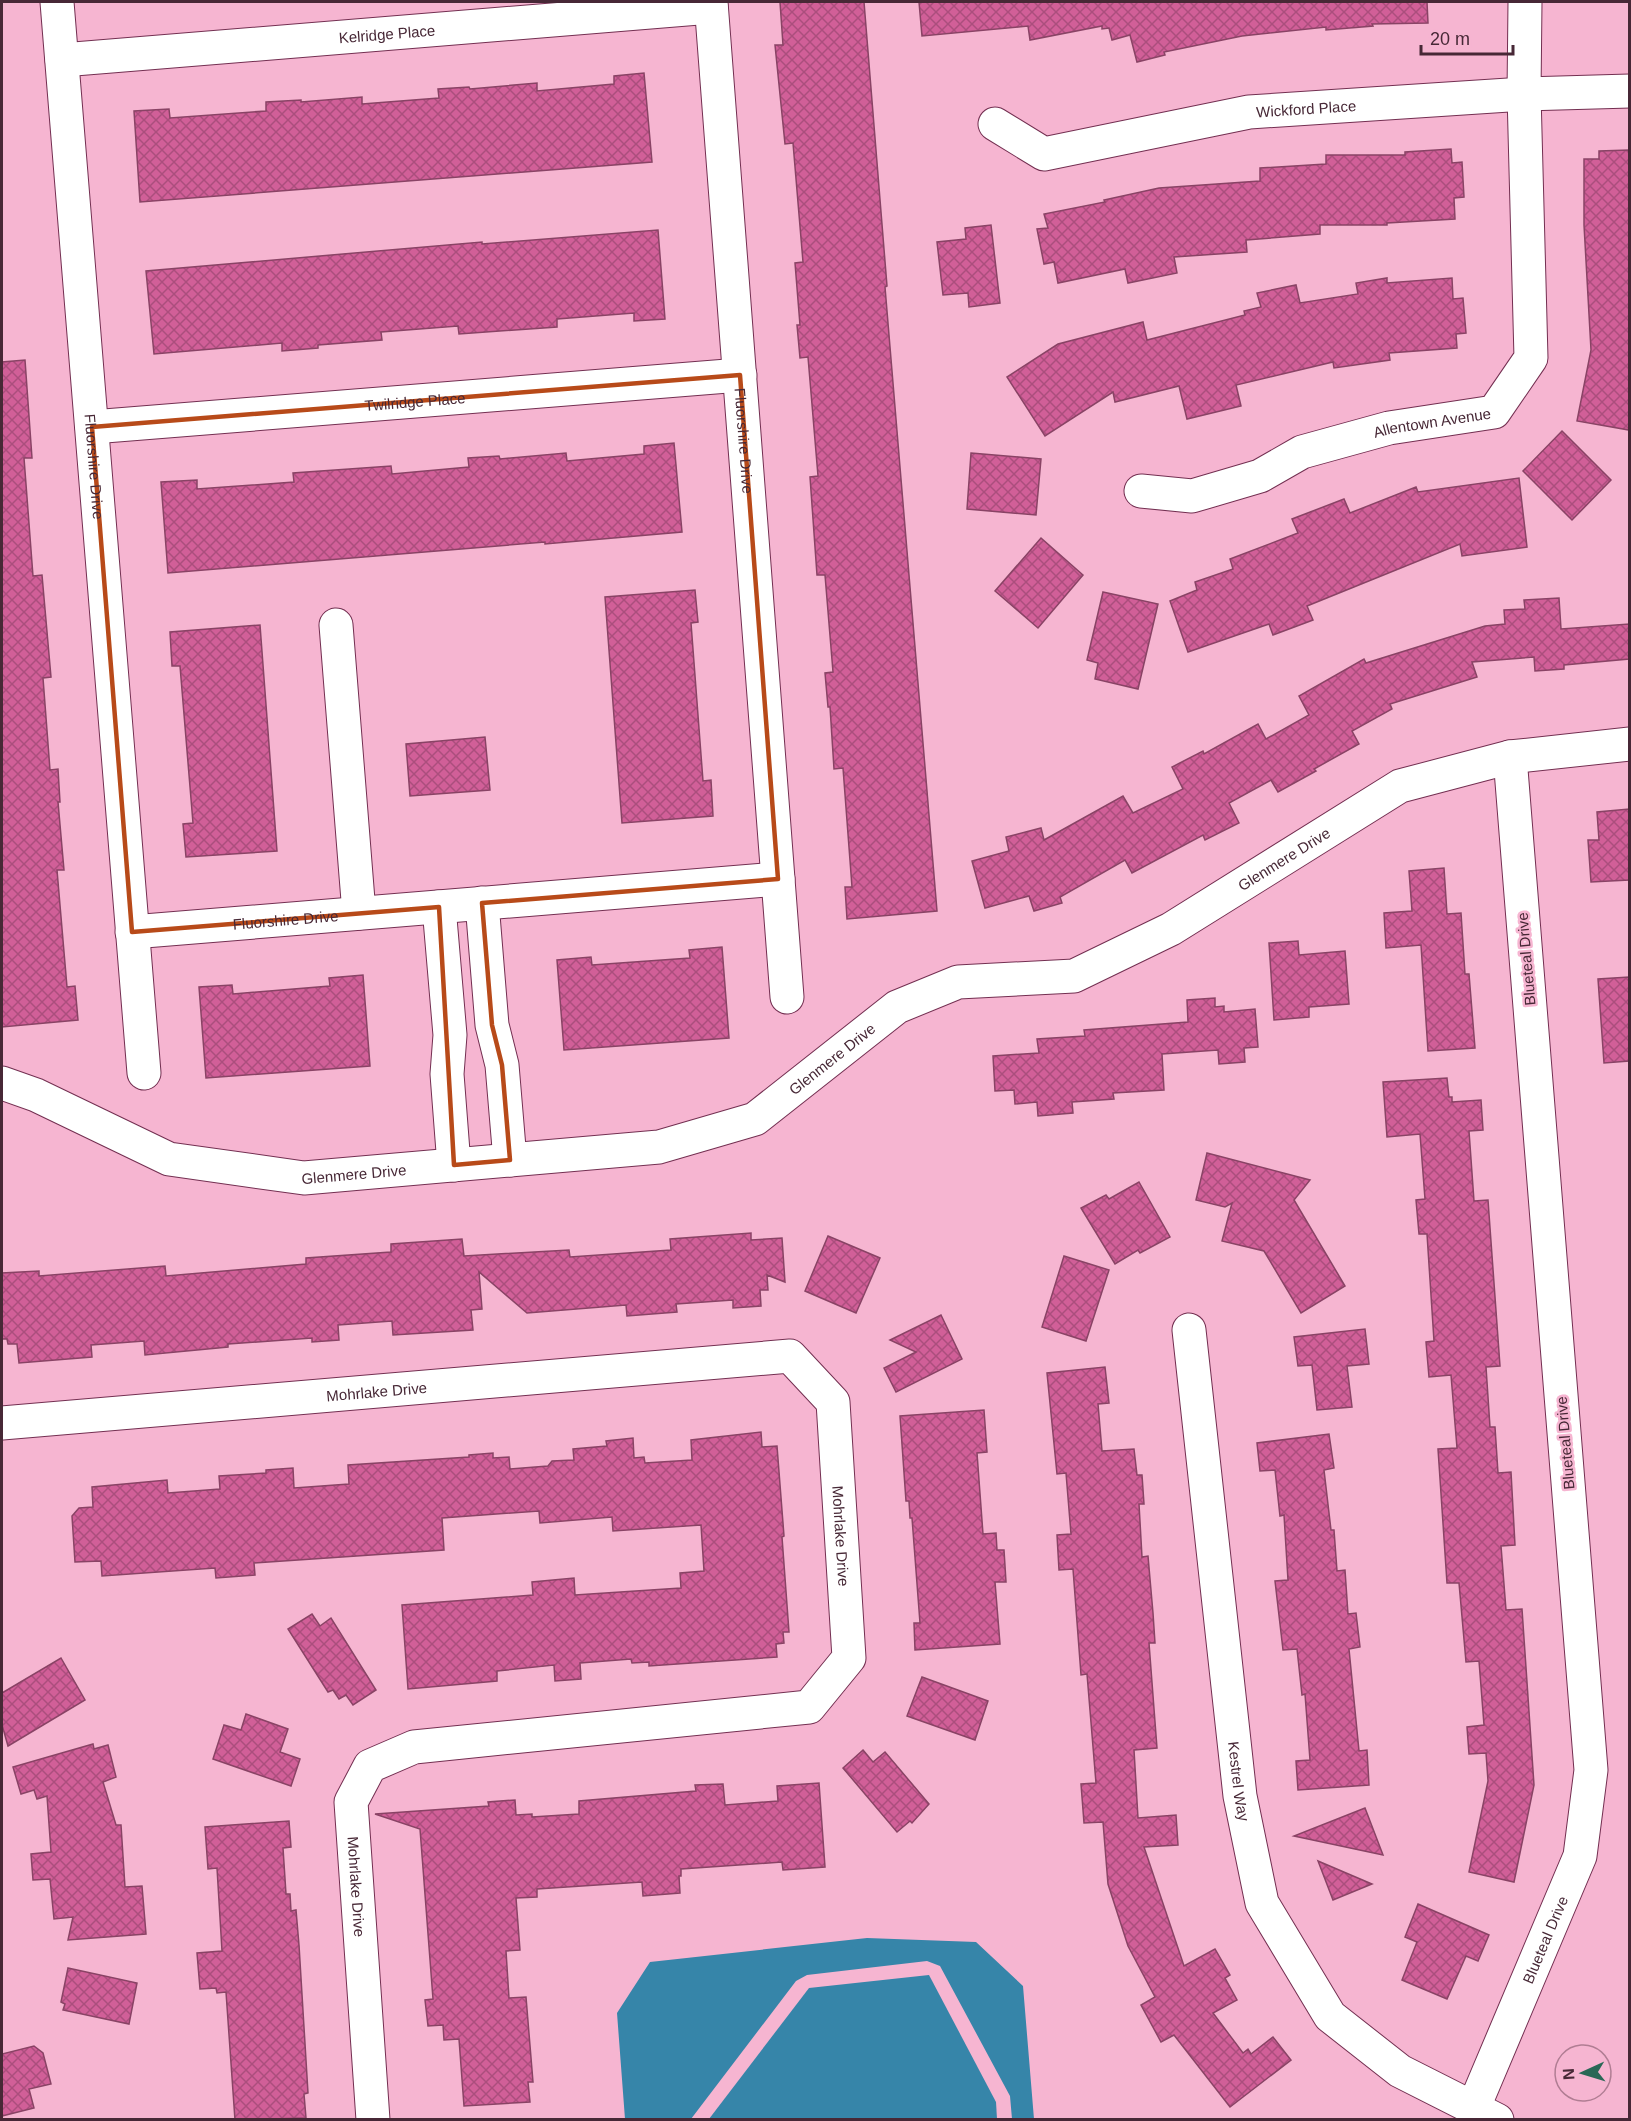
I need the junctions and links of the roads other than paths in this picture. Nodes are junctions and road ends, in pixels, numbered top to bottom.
1 (57, 2) edge
2 (1525, 2) edge
3 (711, 4) edge
4 (62, 60) junction
5 (1629, 91) edge
6 (1524, 94) junction
7 (995, 124) dead end
8 (740, 375) junction
9 (92, 427) junction
10 (1141, 491) dead end
11 (336, 625) dead end
12 (1629, 744) edge
13 (1510, 757) junction
14 (778, 879) junction
15 (482, 903) junction
16 (439, 907) junction
17 (359, 913) junction
18 (132, 932) junction
19 (787, 997) dead end
20 (497, 1046) junction
21 (448, 1051) junction
22 (144, 1073) dead end
23 (2, 1083) edge
24 (510, 1160) junction
25 (454, 1165) junction
26 (1189, 1330) dead end
27 (2, 1423) edge
28 (1485, 2114) edge
29 (373, 2120) edge

1 - 4 street, Fluorshire Drive
2 - 6 street, Allentown Avenue
3 - 4 street, Kelridge Place
3 - 8 street, Fluorshire Drive
4 - 9 street, Fluorshire Drive
5 - 6 street, Wickford Place
6 - 7 street, Wickford Place
6 - 10 street, Allentown Avenue
8 - 9 street, Twilridge Place
8 - 14 street, Fluorshire Drive
9 - 18 street, Fluorshire Drive
11 - 17 street
12 - 13 street, Glenmere Drive
13 - 24 street, Glenmere Drive
13 - 28 street, Blueteal Drive
14 - 15 street, Fluorshire Drive
14 - 19 street, Fluorshire Drive
15 - 16 street, Fluorshire Drive
15 - 20 street
16 - 17 street, Fluorshire Drive
16 - 21 street
17 - 18 street, Fluorshire Drive
18 - 22 street, Fluorshire Drive
20 - 21 street
20 - 24 street
21 - 25 street
23 - 25 street, Glenmere Drive
24 - 25 street, Glenmere Drive
26 - 28 street, Kestrel Way
27 - 29 street, Mohrlake Drive

